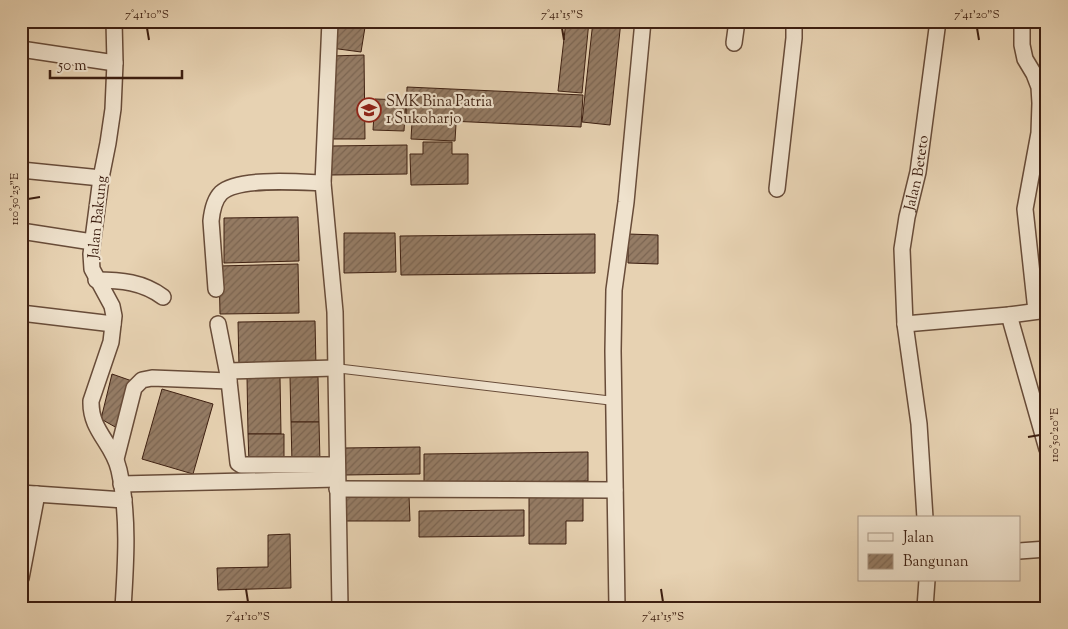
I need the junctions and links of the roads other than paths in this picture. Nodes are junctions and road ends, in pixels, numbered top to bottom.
1 (114, 21) edge
2 (330, 21) edge
3 (643, 21) edge
4 (737, 21) edge
5 (794, 21) edge
6 (938, 21) edge
7 (1022, 21) edge
8 (734, 43) dead end
9 (21, 49) edge
10 (115, 63) junction
11 (21, 170) edge
12 (101, 178) junction
13 (323, 183) junction
14 (777, 189) dead end
15 (21, 231) edge
16 (92, 242) junction
17 (96, 280) junction
18 (216, 289) dead end
19 (163, 297) dead end
20 (1041, 310) edge
21 (21, 313) edge
22 (1009, 315) junction
23 (113, 324) junction
24 (218, 324) dead end
25 (905, 324) junction
26 (335, 368) junction
27 (228, 376) junction
28 (614, 401) junction
29 (1047, 449) edge
30 (116, 459) junction
31 (337, 478) junction
32 (121, 484) junction
33 (615, 490) junction
34 (21, 493) edge
35 (37, 494) junction
36 (124, 500) junction
37 (925, 516) edge
38 (1047, 549) edge
39 (1020, 552) edge
40 (21, 578) edge
41 (927, 582) edge
42 (124, 608) edge
43 (340, 608) edge
44 (617, 608) edge
45 (925, 608) edge

1 - 10 street, Jalan Bakung
2 - 13 street
3 - 28 street
4 - 8 street
5 - 14 street
6 - 25 street, Jalan Beteto
7 - 20 street
9 - 10 street
10 - 12 street, Jalan Bakung
11 - 12 street
12 - 16 street, Jalan Bakung
13 - 18 street
13 - 26 street
15 - 16 street
16 - 17 street, Jalan Bakung
17 - 19 street
17 - 23 street, Jalan Bakung
20 - 22 street
21 - 23 street
22 - 25 street
22 - 29 street
23 - 30 street, Jalan Bakung
24 - 27 street
25 - 37 street, Jalan Beteto
26 - 27 street
26 - 28 lane
26 - 31 street
27 - 30 street
27 - 31 street
28 - 33 street
30 - 32 street, Jalan Bakung
31 - 32 street
31 - 33 street
31 - 43 street
32 - 36 street, Jalan Bakung
33 - 44 street
34 - 35 street
35 - 36 street
35 - 40 street
36 - 42 street, Jalan Bakung
38 - 39 street
41 - 45 street

